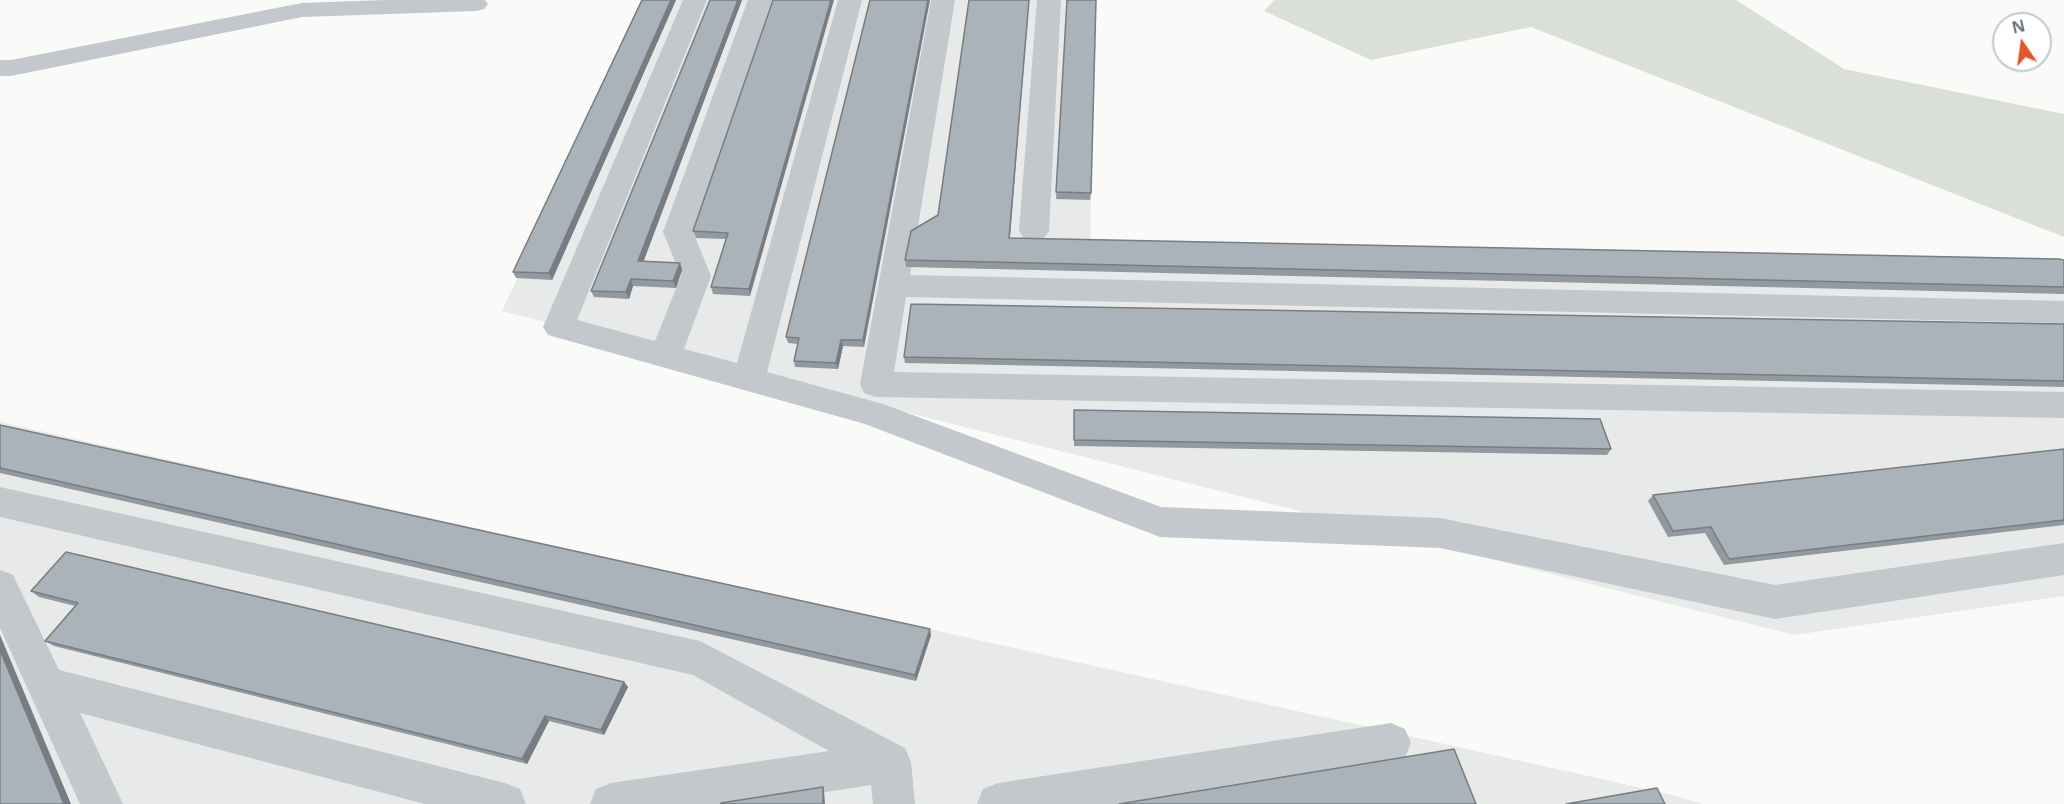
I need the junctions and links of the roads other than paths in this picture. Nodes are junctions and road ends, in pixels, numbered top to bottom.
1 (695, 0) edge
2 (760, 0) edge
3 (850, 0) edge
4 (943, 0) edge
5 (1049, 0) edge
6 (476, 4) dead end
7 (0, 68) edge
8 (1034, 231) dead end
9 (892, 286) junction
10 (2064, 312) edge
11 (666, 355) junction
12 (748, 378) junction
13 (873, 398) junction
14 (2064, 405) edge
15 (0, 502) edge
16 (2064, 559) edge
17 (0, 587) edge
18 (46, 685) junction
19 (1391, 743) dead end
20 (890, 762) junction
21 (678, 799) edge
22 (102, 804) edge
23 (505, 804) edge
24 (611, 804) edge
25 (894, 804) edge
26 (998, 804) edge

1 - 11 lane
2 - 11 lane
3 - 12 lane
4 - 9 lane
5 - 8 lane
6 - 7 lane
9 - 10 lane
9 - 13 lane
11 - 12 lane
12 - 13 lane
13 - 14 lane
13 - 16 lane
15 - 20 lane
17 - 18 lane
18 - 22 lane
18 - 23 lane
19 - 26 lane
20 - 21 lane
20 - 25 lane
21 - 24 lane

